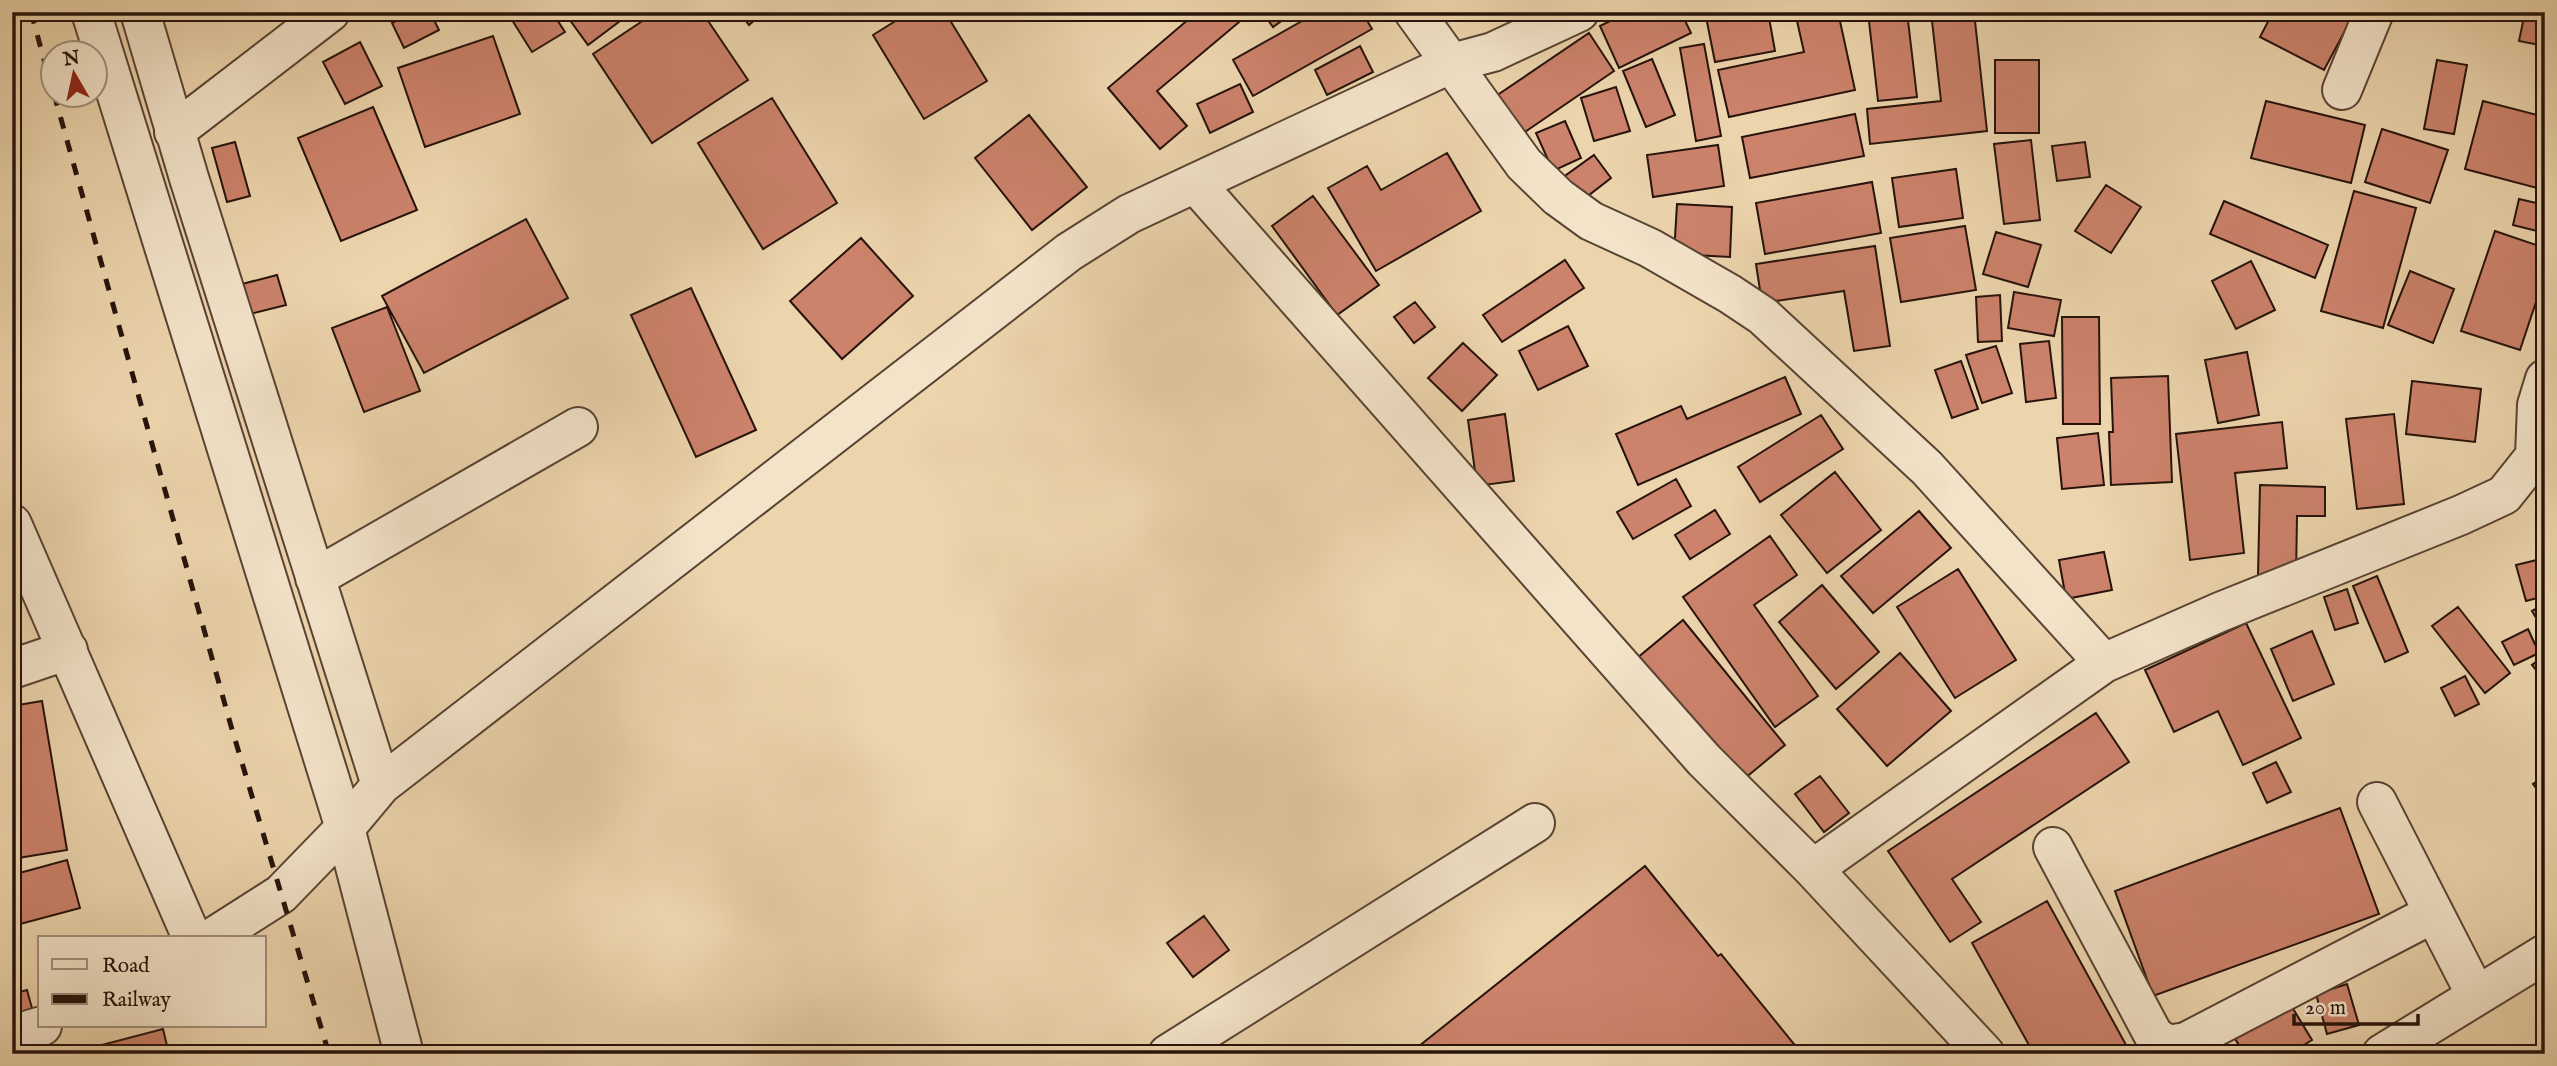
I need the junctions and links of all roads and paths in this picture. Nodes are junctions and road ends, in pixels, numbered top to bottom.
1 (91, 12) edge
2 (140, 12) edge
3 (330, 12) edge
4 (1414, 12) edge
5 (1579, 12) edge
6 (2374, 12) edge
7 (1452, 63) junction
8 (2342, 90) dead end
9 (174, 132) junction
10 (1195, 183) junction
11 (2545, 379) edge
12 (578, 427) dead end
13 (12, 524) edge
14 (315, 578) junction
15 (68, 650) junction
16 (2104, 663) junction
17 (12, 669) edge
18 (381, 785) junction
19 (2377, 802) dead end
20 (1535, 823) dead end
21 (345, 828) junction
22 (2053, 847) dead end
23 (1813, 869) junction
24 (2434, 913) junction
25 (191, 936) edge
26 (215, 936) edge
27 (2545, 954) edge
28 (2476, 995) junction
29 (38, 1027) edge
30 (12, 1035) edge
31 (404, 1054) edge
32 (1168, 1054) edge
33 (1985, 1054) edge
34 (2382, 1054) edge

1 - 21 street
2 - 9 street
3 - 9 street
4 - 7 street
5 - 7 street
6 - 8 street
7 - 10 street
7 - 16 street
9 - 14 street
10 - 18 street
10 - 23 street
11 - 16 street
12 - 14 street
13 - 15 street
14 - 18 street
15 - 17 street
15 - 25 street
16 - 23 street
18 - 21 street
19 - 24 street
20 - 32 street
21 - 26 street
21 - 31 street
22 - 24 street
23 - 33 street
24 - 28 street
27 - 28 street
28 - 34 street
29 - 30 street

